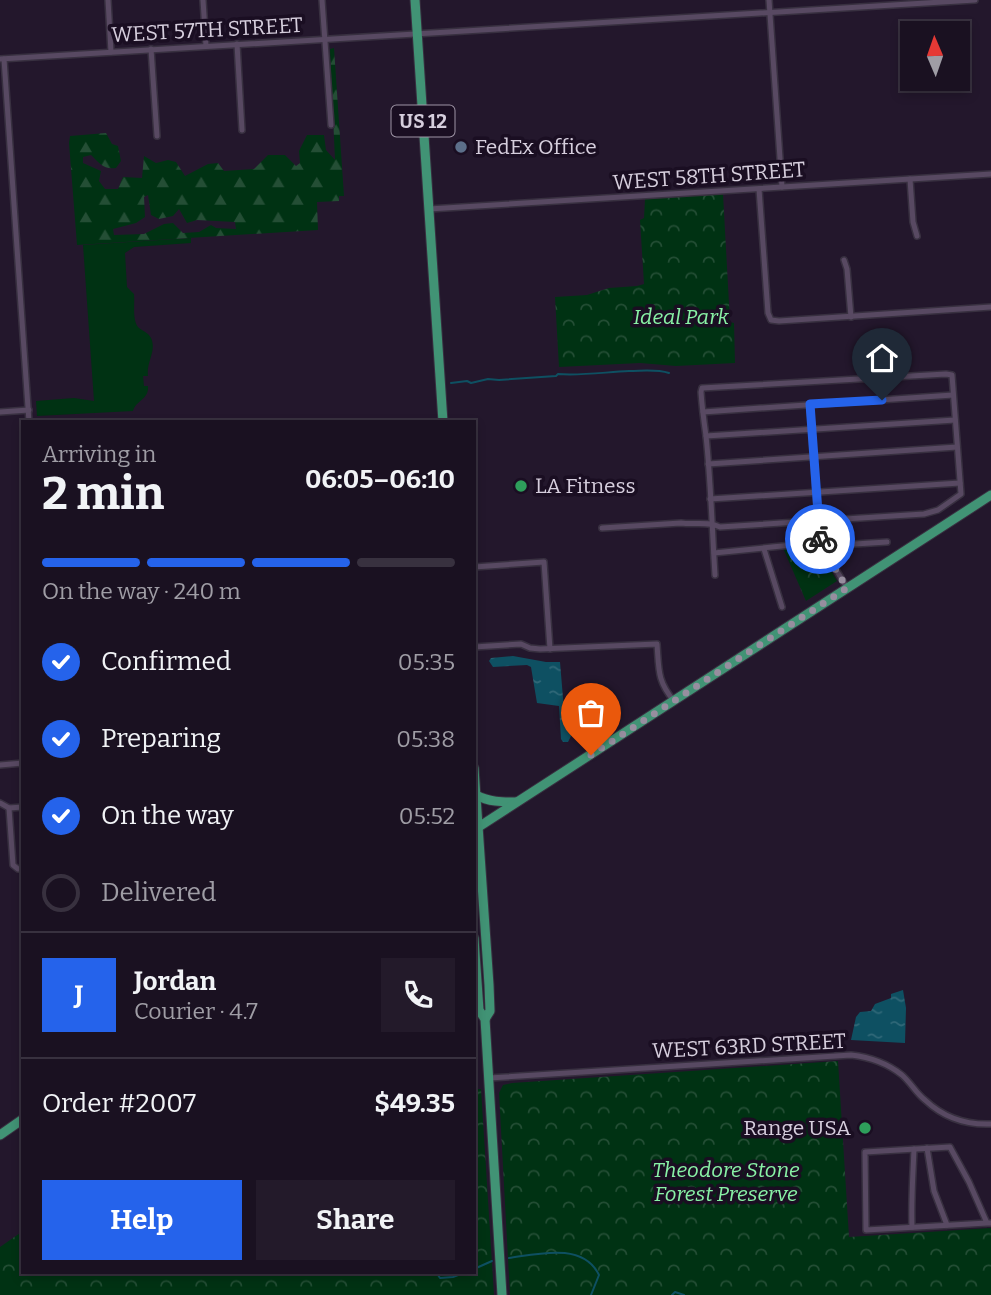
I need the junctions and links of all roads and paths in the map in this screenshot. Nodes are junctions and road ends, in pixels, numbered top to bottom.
1 (108, 0) edge
2 (204, 0) edge
3 (322, 0) edge
4 (415, 0) edge
5 (769, 0) edge
6 (975, 0) edge
7 (770, 11) junction
8 (416, 33) junction
9 (324, 39) junction
10 (237, 44) junction
11 (206, 46) junction
12 (0, 49) edge
13 (151, 49) junction
14 (111, 52) junction
15 (2, 59) edge
16 (331, 125) dead end
17 (242, 130) dead end
18 (157, 136) dead end
19 (991, 174) edge
20 (910, 179) junction
21 (782, 187) junction
22 (759, 189) junction
23 (429, 209) junction
24 (917, 236) dead end
25 (844, 260) dead end
26 (991, 307) edge
27 (851, 317) junction
28 (953, 395) junction
29 (810, 404) junction
30 (29, 410) junction
31 (0, 412) edge
32 (702, 412) junction
33 (29, 420) edge
34 (443, 420) edge
35 (955, 420) junction
36 (812, 428) junction
37 (706, 436) junction
38 (957, 447) junction
39 (814, 457) junction
40 (708, 464) junction
41 (960, 483) junction
42 (816, 493) junction
43 (991, 495) edge
44 (710, 499) junction
45 (818, 521) junction
46 (712, 523) junction
47 (602, 528) dead end
48 (887, 542) dead end
49 (822, 547) junction
50 (764, 549) junction
51 (714, 553) junction
52 (476, 567) edge
53 (715, 575) dead end
54 (847, 588) junction
55 (782, 607) dead end
56 (476, 647) edge
57 (550, 649) junction
58 (674, 701) junction
59 (21, 763) edge
60 (0, 765) edge
61 (476, 794) joint
62 (516, 802) junction
63 (0, 803) edge
64 (21, 807) edge
65 (9, 808) junction
66 (476, 829) edge
67 (21, 869) edge
68 (476, 967) edge
69 (485, 1019) junction
70 (488, 1078) junction
71 (21, 1120) edge
72 (991, 1124) edge
73 (0, 1135) edge
74 (928, 1148) junction
75 (914, 1149) junction
76 (989, 1223) edge
77 (947, 1225) junction
78 (912, 1227) junction
79 (502, 1295) edge

1 - 14 street
2 - 11 street
3 - 9 street
4 - 8 main road, US 12
5 - 7 street
6 - 7 street, WEST 57TH STREET
7 - 8 street, WEST 57TH STREET
7 - 21 street
8 - 9 street, WEST 57TH STREET
8 - 23 main road, US 12
9 - 10 street, WEST 57TH STREET
9 - 16 street
10 - 11 street, WEST 57TH STREET
10 - 17 street
11 - 13 street, WEST 57TH STREET
12 - 15 street
13 - 14 street, WEST 57TH STREET
13 - 18 street
14 - 15 street, WEST 57TH STREET
15 - 30 street
19 - 20 street, WEST 58TH STREET
20 - 21 street, WEST 58TH STREET
20 - 24 street
21 - 22 street, WEST 58TH STREET
22 - 23 street, WEST 58TH STREET
22 - 27 street
23 - 34 main road, US 12
25 - 27 street
26 - 27 street
28 - 29 street
28 - 32 street
28 - 35 street
29 - 32 street
29 - 36 street
30 - 31 street
30 - 33 street
32 - 37 street
35 - 36 street
35 - 38 street
36 - 37 street
36 - 39 street
37 - 40 street
38 - 39 street
38 - 41 street
39 - 40 street
39 - 42 street
40 - 44 street
41 - 42 street
41 - 45 street
42 - 44 street
42 - 45 street
43 - 54 main road
44 - 46 street
45 - 46 street
45 - 49 street
46 - 47 street
46 - 51 street
48 - 49 street
49 - 50 street
49 - 54 street
50 - 51 street
50 - 55 street
51 - 53 street
52 - 57 street
54 - 58 main road
56 - 57 street
57 - 58 street
58 - 62 main road
59 - 60 street
61 - 62 main road
61 - 66 main road
62 - 66 main road
63 - 65 street
64 - 65 street
65 - 67 street
66 - 69 main road
68 - 69 main road
69 - 70 main road
70 - 72 street, WEST 63RD STREET
70 - 79 main road
71 - 73 main road
74 - 75 street
74 - 76 street
74 - 77 street
75 - 78 street
75 - 78 street
76 - 77 street
77 - 78 street

